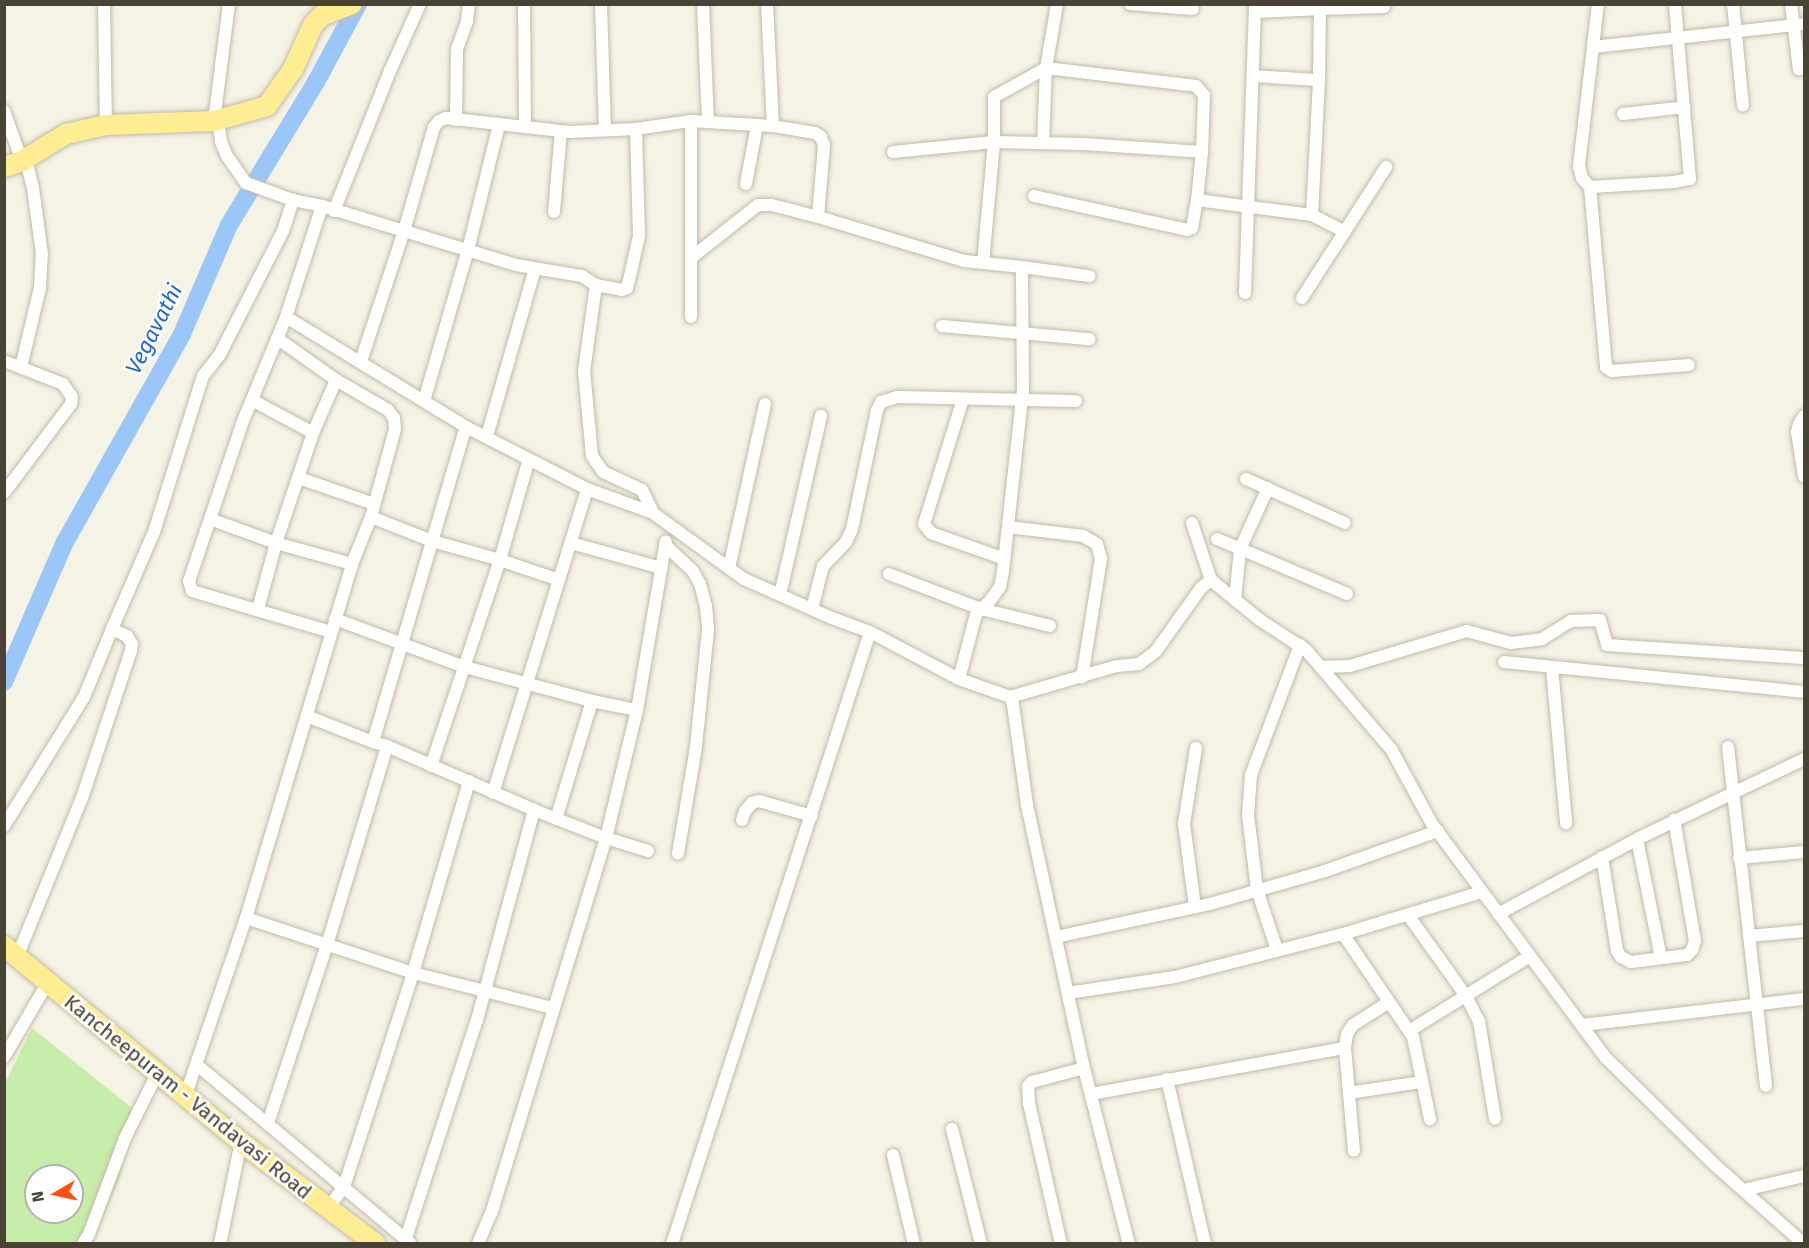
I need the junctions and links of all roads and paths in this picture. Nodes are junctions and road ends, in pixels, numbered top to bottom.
1 (104, 4) edge
2 (229, 4) edge
3 (352, 4) edge
4 (420, 4) edge
5 (469, 4) edge
6 (524, 4) edge
7 (601, 4) edge
8 (703, 4) edge
9 (766, 4) edge
10 (1057, 4) edge
11 (1130, 4) edge
12 (1598, 4) edge
13 (1675, 4) edge
14 (1733, 4) edge
15 (1791, 4) edge
16 (1384, 7) dead end
17 (1255, 8) edge
18 (1193, 9) dead end
19 (1320, 9) junction
20 (1799, 24) edge
21 (1735, 32) junction
22 (1678, 38) junction
23 (1593, 47) junction
24 (1046, 68) junction
25 (1799, 70) dead end
26 (1253, 76) junction
27 (1319, 80) junction
28 (1685, 106) junction
29 (1743, 106) dead end
30 (4, 111) edge
31 (1623, 114) dead end
32 (216, 120) junction
33 (456, 120) junction
34 (691, 121) junction
35 (708, 122) junction
36 (106, 125) junction
37 (499, 125) junction
38 (757, 125) junction
39 (773, 126) junction
40 (525, 127) junction
41 (636, 129) junction
42 (605, 130) junction
43 (561, 131) junction
44 (994, 142) junction
45 (1043, 143) junction
46 (893, 152) dead end
47 (1202, 152) junction
48 (17, 162) edge
49 (1386, 167) dead end
50 (746, 184) dead end
51 (1590, 187) junction
52 (1034, 196) dead end
53 (288, 198) junction
54 (1197, 200) junction
55 (322, 206) junction
56 (1249, 209) junction
57 (334, 211) junction
58 (554, 212) dead end
59 (1312, 215) junction
60 (818, 217) junction
61 (404, 231) junction
62 (1345, 232) junction
63 (468, 250) junction
64 (691, 258) junction
65 (983, 263) junction
66 (1022, 267) junction
67 (535, 269) junction
68 (1089, 276) dead end
69 (596, 285) junction
70 (1245, 293) dead end
71 (1302, 298) dead end
72 (286, 317) junction
73 (691, 317) dead end
74 (942, 326) dead end
75 (1021, 333) junction
76 (277, 338) junction
77 (1089, 339) dead end
78 (4, 361) edge
79 (361, 361) junction
80 (1689, 365) dead end
81 (21, 367) junction
82 (336, 380) junction
83 (1022, 398) junction
84 (963, 399) junction
85 (252, 400) junction
86 (424, 401) junction
87 (1076, 401) dead end
88 (765, 404) dead end
89 (821, 416) dead end
90 (1804, 416) edge
91 (466, 427) junction
92 (313, 433) junction
93 (487, 436) junction
94 (529, 459) junction
95 (1804, 476) edge
96 (299, 478) junction
97 (1246, 479) dead end
98 (1268, 488) junction
99 (588, 489) junction
100 (4, 493) edge
101 (374, 504) junction
102 (653, 513) junction
103 (371, 517) junction
104 (210, 519) junction
105 (1192, 523) dead end
106 (1346, 523) dead end
107 (668, 525) junction
108 (1008, 527) junction
109 (1217, 539) dead end
110 (432, 541) junction
111 (276, 543) junction
112 (571, 543) junction
113 (665, 545) junction
114 (1240, 549) junction
115 (1005, 558) junction
116 (500, 560) junction
117 (352, 564) junction
118 (662, 568) junction
119 (729, 568) junction
120 (889, 574) dead end
121 (559, 580) junction
122 (1211, 580) junction
123 (1347, 594) dead end
124 (780, 595) junction
125 (1235, 600) junction
126 (258, 609) junction
127 (812, 609) junction
128 (981, 609) junction
129 (335, 619) junction
130 (1050, 626) dead end
131 (112, 628) junction
132 (332, 632) junction
133 (870, 632) junction
134 (1299, 645) junction
135 (402, 646) junction
136 (1804, 658) edge
137 (1504, 662) dead end
138 (465, 667) junction
139 (1321, 667) junction
140 (1552, 668) junction
141 (1082, 677) junction
142 (959, 679) junction
143 (527, 685) junction
144 (1804, 692) edge
145 (1010, 697) junction
146 (592, 701) junction
147 (638, 710) junction
148 (308, 716) junction
149 (373, 742) junction
150 (387, 746) junction
151 (1728, 747) dead end
152 (1196, 748) dead end
153 (1804, 759) edge
154 (432, 766) junction
155 (469, 781) junction
156 (493, 793) junction
157 (1732, 793) junction
158 (534, 810) junction
159 (812, 816) junction
160 (556, 819) junction
161 (742, 820) dead end
162 (1674, 820) junction
163 (1566, 823) dead end
164 (4, 826) edge
165 (1438, 831) junction
166 (606, 838) junction
167 (1637, 839) junction
168 (648, 851) dead end
169 (1804, 852) edge
170 (678, 853) dead end
171 (1602, 857) junction
172 (1739, 858) junction
173 (1257, 891) junction
174 (1482, 892) junction
175 (1195, 908) junction
176 (1498, 914) junction
177 (1408, 915) junction
178 (246, 918) junction
179 (1804, 931) edge
180 (1343, 934) junction
181 (1749, 936) junction
182 (1056, 937) junction
183 (327, 945) junction
184 (1277, 950) junction
185 (11, 952) edge
186 (1530, 956) junction
187 (1660, 958) junction
188 (413, 973) junction
189 (47, 984) junction
190 (485, 991) junction
191 (1068, 993) junction
192 (1466, 996) junction
193 (1804, 999) edge
194 (1389, 1002) junction
195 (1757, 1005) junction
196 (552, 1008) junction
197 (1582, 1025) junction
198 (1409, 1031) junction
199 (1345, 1048) junction
200 (4, 1057) edge
201 (196, 1064) junction
202 (1084, 1068) junction
203 (157, 1074) junction
204 (1167, 1079) junction
205 (1422, 1082) junction
206 (1766, 1086) dead end
207 (1349, 1094) junction
208 (1091, 1095) junction
209 (185, 1097) junction
210 (1430, 1119) dead end
211 (1495, 1119) dead end
212 (268, 1123) junction
213 (952, 1129) dead end
214 (241, 1142) junction
215 (1354, 1151) dead end
216 (893, 1155) dead end
217 (1804, 1176) edge
218 (344, 1187) junction
219 (1744, 1190) junction
220 (328, 1208) junction
221 (409, 1241) edge
222 (83, 1244) edge
223 (220, 1244) edge
224 (376, 1244) edge
225 (478, 1244) edge
226 (672, 1244) edge
227 (914, 1244) edge
228 (981, 1244) edge
229 (1061, 1244) edge
230 (1129, 1244) edge
231 (1205, 1244) edge
232 (1804, 1244) edge

1 - 36 street
2 - 32 street
3 - 32 main road
4 - 57 street
5 - 33 street
6 - 40 street
7 - 42 street
8 - 35 street
9 - 39 street
10 - 24 street
11 - 18 street
12 - 23 street
13 - 22 street
14 - 21 street
15 - 20 street
16 - 19 street
17 - 19 street
17 - 26 street
19 - 27 street
20 - 21 street
20 - 25 street
21 - 22 street
21 - 29 street
22 - 23 street
22 - 28 street
23 - 51 street
24 - 44 street
24 - 45 street
24 - 47 street
26 - 27 street
26 - 56 street
27 - 59 street
28 - 31 street
28 - 51 street
30 - 48 street
32 - 36 main road
32 - 53 street
33 - 37 street
33 - 61 street
34 - 35 street
34 - 41 street
34 - 64 street
35 - 38 street
36 - 48 main road
37 - 40 street
37 - 63 street
38 - 39 street
38 - 50 street
39 - 60 street
40 - 43 street
41 - 42 street
41 - 69 street
42 - 43 street
43 - 58 street
44 - 45 street
44 - 46 street
44 - 65 street
45 - 47 street
47 - 54 street
48 - 81 street
49 - 62 street
51 - 80 street
52 - 54 street
53 - 55 street
53 - 131 street
54 - 56 street
55 - 57 street
55 - 72 street
56 - 59 street
56 - 70 street
57 - 61 street
59 - 62 street
60 - 64 street
60 - 65 street
61 - 63 street
61 - 79 street
62 - 71 street
63 - 67 street
63 - 86 street
64 - 73 street
65 - 66 street
66 - 68 street
66 - 75 street
67 - 69 street
67 - 93 street
69 - 102 street
72 - 76 street
72 - 79 street
74 - 75 street
75 - 77 street
75 - 83 street
76 - 82 street
76 - 85 street
78 - 81 street
79 - 86 street
81 - 100 street
82 - 92 street
82 - 101 street
83 - 84 street
83 - 87 street
83 - 108 street
84 - 115 street
84 - 127 street
85 - 92 street
85 - 104 street
86 - 91 street
88 - 119 street
89 - 124 street
90 - 95 street
91 - 93 street
91 - 110 street
92 - 96 street
93 - 94 street
94 - 99 street
94 - 116 street
96 - 101 street
96 - 111 street
97 - 98 street
98 - 106 street
98 - 114 street
99 - 102 street
99 - 112 street
101 - 103 street
102 - 107 street
103 - 110 street
103 - 117 street
104 - 111 street
104 - 126 street
105 - 122 street
107 - 113 street
107 - 119 street
108 - 115 street
108 - 141 street
109 - 114 street
110 - 116 street
110 - 135 street
111 - 117 street
111 - 126 street
112 - 118 street
112 - 121 street
113 - 118 street
113 - 170 street
114 - 123 street
114 - 125 street
115 - 128 street
116 - 121 street
116 - 138 street
117 - 129 street
118 - 147 street
119 - 124 street
120 - 128 street
121 - 143 street
122 - 125 street
122 - 141 street
124 - 127 street
125 - 134 street
126 - 132 street
127 - 133 street
128 - 130 street
128 - 142 street
129 - 132 street
129 - 135 street
131 - 164 street
131 - 185 street
132 - 148 street
133 - 142 street
133 - 159 street
134 - 139 street
134 - 173 street
135 - 138 street
135 - 149 street
136 - 139 street
137 - 140 street
138 - 143 street
138 - 154 street
139 - 165 street
140 - 144 street
140 - 163 street
141 - 145 street
142 - 145 street
143 - 146 street
143 - 156 street
145 - 182 street
146 - 147 street
146 - 160 street
147 - 166 street
148 - 149 street
148 - 178 street
149 - 150 street
150 - 154 street
150 - 183 street
151 - 157 street
152 - 175 street
153 - 157 street
154 - 155 street
155 - 156 street
155 - 188 street
156 - 158 street
157 - 162 street
157 - 172 street
158 - 160 street
158 - 190 street
159 - 161 street
159 - 226 street
160 - 166 street
162 - 167 street
162 - 187 street
165 - 173 street
165 - 174 street
166 - 168 street
166 - 196 street
167 - 171 street
167 - 187 street
169 - 172 street
171 - 176 street
171 - 187 street
172 - 181 street
173 - 175 street
173 - 184 street
174 - 176 street
174 - 177 street
175 - 182 street
176 - 186 street
177 - 180 street
177 - 192 street
178 - 183 street
178 - 201 street
179 - 181 street
180 - 184 street
180 - 194 street
181 - 195 street
182 - 191 street
183 - 188 street
183 - 212 street
184 - 191 street
185 - 189 main road, Kancheepuram - Vandavasi Road
186 - 192 street
186 - 197 street
188 - 190 street
188 - 218 street
189 - 200 street
189 - 203 main road, Kancheepuram - Vandavasi Road
190 - 196 street
190 - 221 street
191 - 202 street
192 - 198 street
192 - 211 street
193 - 195 street
194 - 198 street
194 - 199 street
195 - 197 street
195 - 206 street
196 - 225 street
197 - 219 street
198 - 205 street
199 - 204 street
199 - 207 street
201 - 209 street
201 - 212 street
202 - 208 street
202 - 229 street
203 - 209 main road, Kancheepuram - Vandavasi Road
203 - 222 street
204 - 208 street
204 - 231 street
205 - 207 street
205 - 210 street
207 - 215 street
208 - 230 street
209 - 214 main road, Kancheepuram - Vandavasi Road
212 - 218 street
213 - 228 street
214 - 220 main road, Kancheepuram - Vandavasi Road
214 - 223 street
216 - 227 street
217 - 219 street
218 - 220 street
218 - 221 street
219 - 232 street
220 - 224 main road, Kancheepuram - Vandavasi Road

